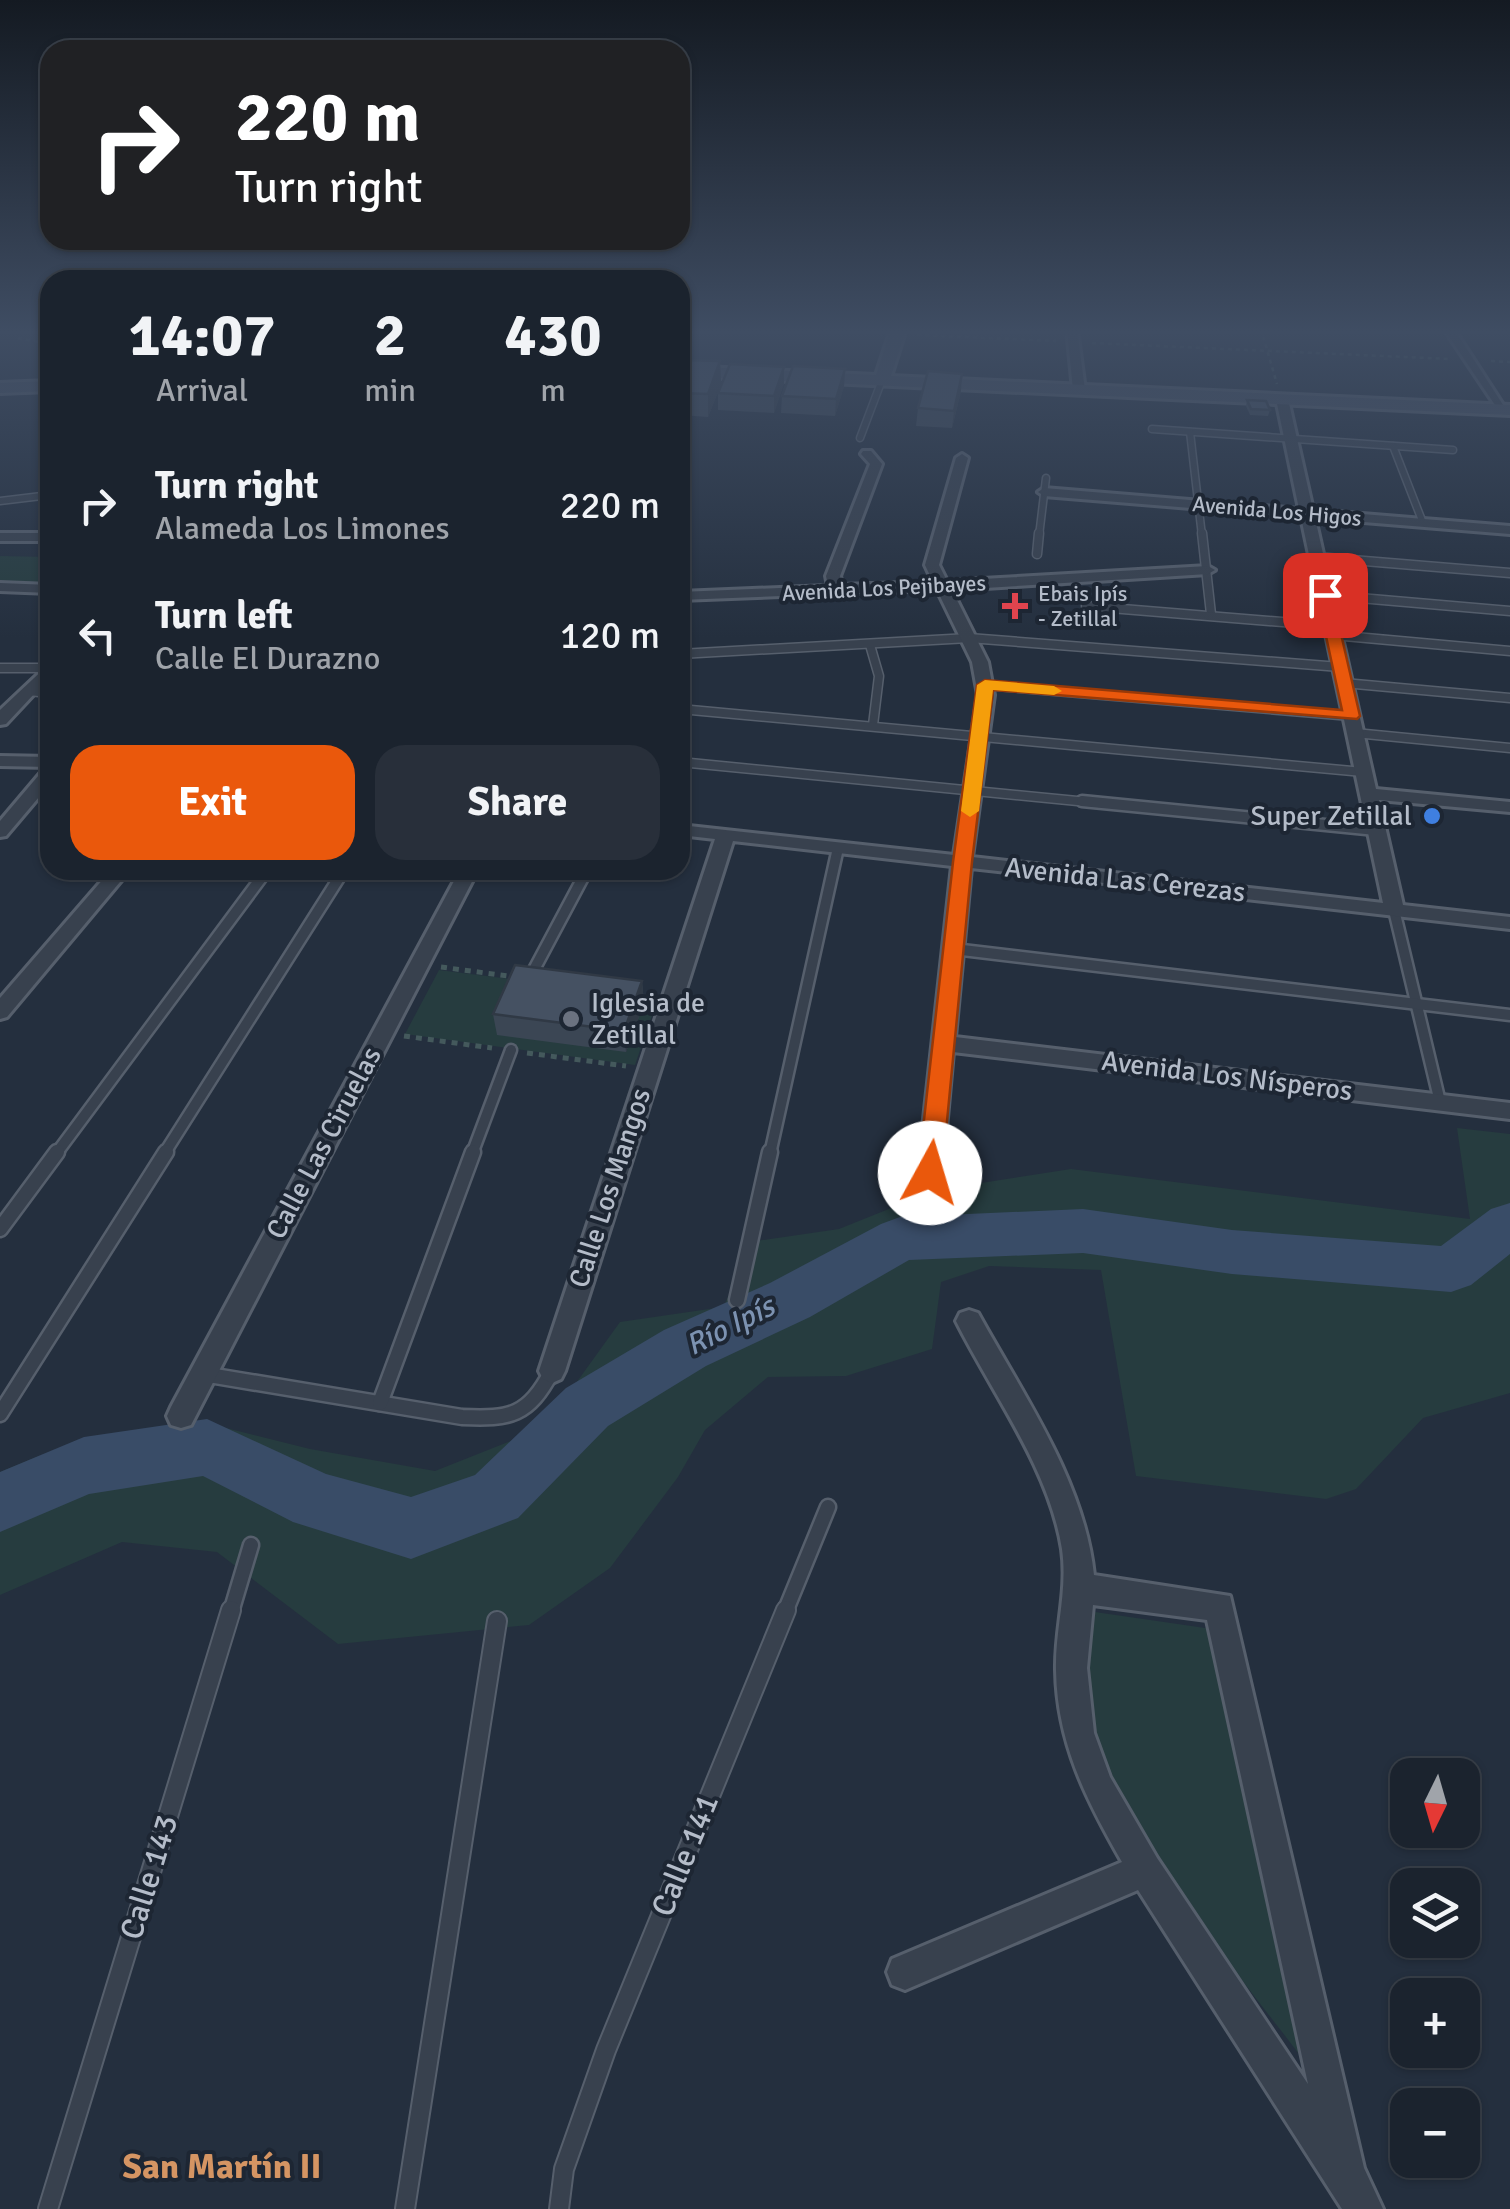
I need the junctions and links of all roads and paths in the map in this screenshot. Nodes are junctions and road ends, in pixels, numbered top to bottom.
1 (862, 432) edge
2 (1190, 432) edge
3 (1191, 432) edge
4 (1289, 432) edge
5 (860, 438) dead end
6 (1290, 438) junction
7 (1394, 446) junction
8 (1454, 450) dead end
9 (867, 454) dead end
10 (962, 458) dead end
11 (1045, 485) joint
12 (40, 496) edge
13 (0, 501) edge
14 (1202, 506) junction
15 (1307, 514) junction
16 (1423, 523) junction
17 (1510, 530) edge
18 (0, 537) edge
19 (40, 537) edge
20 (1038, 554) dead end
21 (1316, 557) junction
22 (1208, 570) junction
23 (1510, 572) edge
24 (941, 584) junction
25 (0, 588) edge
26 (40, 589) edge
27 (836, 590) junction
28 (1325, 595) junction
29 (690, 596) edge
30 (1086, 606) dead end
31 (1510, 611) edge
32 (1212, 614) junction
33 (1332, 630) junction
34 (969, 638) junction
35 (870, 645) junction
36 (1510, 651) edge
37 (690, 654) edge
38 (0, 668) edge
39 (40, 668) edge
40 (1342, 675) junction
41 (40, 678) edge
42 (985, 685) junction
43 (28, 691) junction
44 (40, 692) edge
45 (1510, 698) edge
46 (690, 710) edge
47 (0, 720) edge
48 (1353, 724) junction
49 (873, 726) junction
50 (980, 736) junction
51 (1510, 748) edge
52 (0, 761) edge
53 (40, 762) edge
54 (690, 763) edge
55 (1364, 772) junction
56 (40, 785) edge
57 (972, 792) junction
58 (1368, 794) junction
59 (1510, 808) edge
60 (1376, 830) junction
61 (690, 831) edge
62 (0, 832) edge
63 (726, 835) junction
64 (838, 848) junction
65 (962, 862) junction
66 (113, 880) edge
67 (260, 880) edge
68 (338, 880) edge
69 (464, 880) edge
70 (582, 880) edge
71 (1394, 910) junction
72 (1510, 923) edge
73 (954, 949) junction
74 (529, 979) edge
75 (1416, 1004) junction
76 (0, 1012) edge
77 (1510, 1015) edge
78 (945, 1043) junction
79 (511, 1050) dead end
80 (1440, 1102) junction
81 (1510, 1111) edge
82 (930, 1173) dead end
83 (0, 1229) edge
84 (738, 1300) dead end
85 (969, 1321) dead end
86 (552, 1371) joint
87 (203, 1374) junction
88 (380, 1403) junction
89 (0, 1414) edge
90 (181, 1416) dead end
91 (828, 1507) dead end
92 (251, 1545) dead end
93 (1080, 1588) junction
94 (497, 1620) dead end
95 (1146, 1870) junction
96 (904, 1972) dead end
97 (1355, 2194) edge
98 (48, 2209) edge
99 (406, 2209) edge
100 (559, 2209) edge

1 - 5 lane
2 - 14 lane
3 - 6 lane
4 - 6 street
6 - 7 lane
6 - 15 street
7 - 8 lane
7 - 16 lane
9 - 27 street
10 - 24 street
11 - 14 street, Avenida Los Higos
11 - 20 lane
12 - 13 lane
14 - 15 street, Avenida Los Higos
14 - 22 lane
15 - 16 street, Avenida Los Higos
15 - 21 street
16 - 17 street, Avenida Los Higos
18 - 19 street
21 - 23 lane
21 - 28 street
22 - 24 street, Avenida Los Pejibayes
22 - 32 lane
24 - 27 street, Avenida Los Pejibayes
24 - 34 street
25 - 26 street
27 - 29 street, Avenida Los Pejibayes
28 - 31 lane
28 - 33 street
30 - 32 lane
32 - 33 lane
33 - 36 lane
33 - 40 street
34 - 35 lane
34 - 40 lane
34 - 42 street
35 - 37 lane
35 - 49 lane
38 - 39 lane
40 - 45 lane
40 - 48 street
41 - 43 street
42 - 48 lane
42 - 50 street
43 - 44 lane
43 - 47 street
46 - 49 lane
48 - 51 lane
48 - 55 street
49 - 50 lane
50 - 55 lane
50 - 57 street
52 - 53 street
54 - 57 lane
55 - 58 street
56 - 62 street
57 - 60 lane
57 - 65 street
58 - 59 street
58 - 60 street
60 - 71 street
61 - 63 street, Avenida Las Cerezas
63 - 64 street, Avenida Las Cerezas
63 - 86 street, Calle Los Mangos
64 - 65 street, Avenida Las Cerezas
64 - 84 lane
65 - 71 street, Avenida Las Cerezas
65 - 73 street
66 - 76 street
67 - 83 lane
68 - 89 lane
69 - 87 street, Calle Las Ciruelas
70 - 74 lane
71 - 72 street, Avenida Las Cerezas
71 - 75 lane
73 - 75 lane
73 - 78 street
75 - 77 lane
75 - 80 lane
78 - 80 street, Avenida Los Nísperos
78 - 82 street
79 - 88 lane
80 - 81 street, Avenida Los Nísperos
85 - 93 street
86 - 88 lane
87 - 88 lane
87 - 90 street, Calle Las Ciruelas
91 - 100 lane, Calle 141
92 - 98 lane, Calle 143
93 - 95 street
93 - 97 street
94 - 99 lane
95 - 96 street
95 - 97 street

